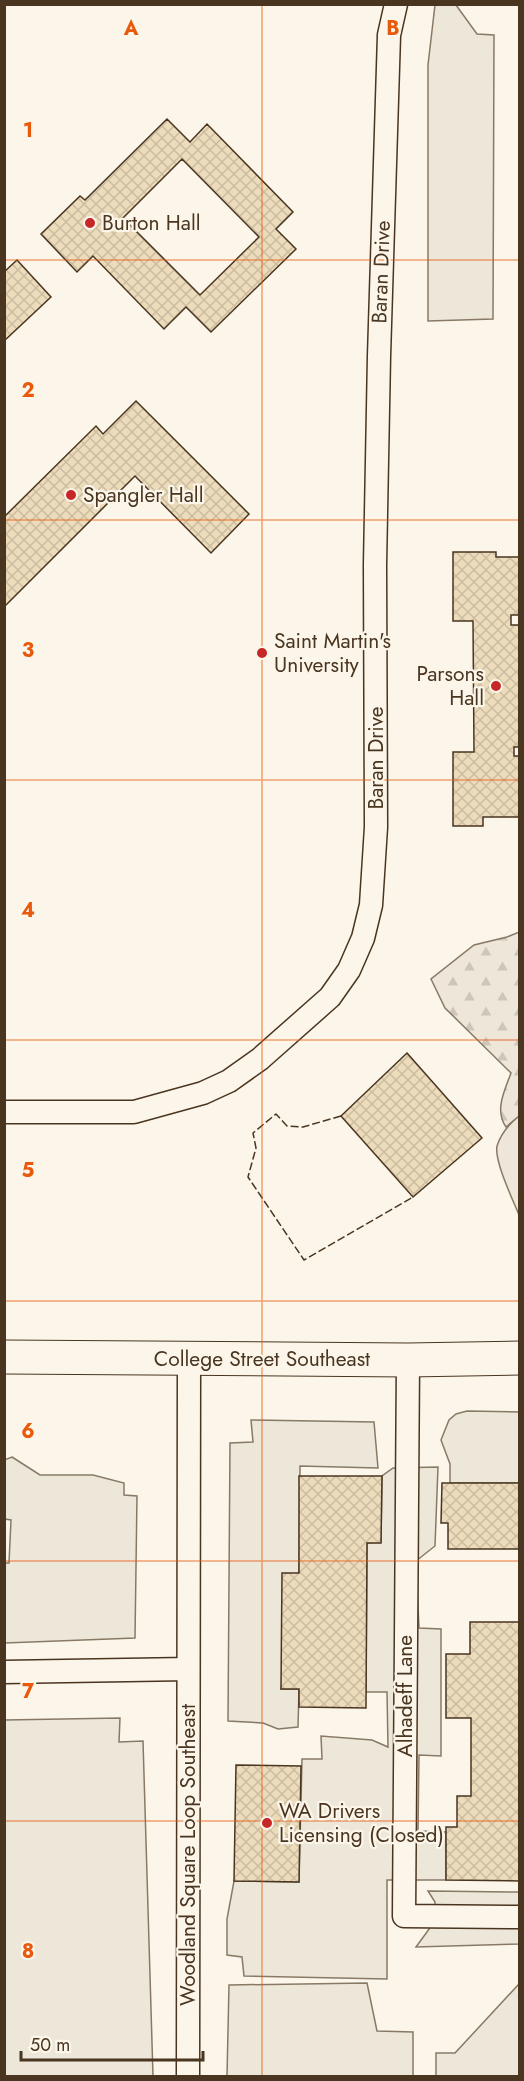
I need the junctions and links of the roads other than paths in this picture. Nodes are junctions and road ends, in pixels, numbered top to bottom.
1 (396, 4) edge
2 (4, 1112) edge
3 (4, 1357) edge
4 (519, 1358) edge
5 (189, 1359) junction
6 (408, 1360) junction
7 (188, 1669) junction
8 (4, 1672) edge
9 (519, 1917) edge
10 (188, 2076) edge

1 - 2 street, Baran Drive
3 - 5 main road, College Street Southeast
4 - 6 main road, College Street Southeast
5 - 6 main road, College Street Southeast
5 - 7 street, Woodland Square Loop Southeast
6 - 9 street, Alhadeff Lane
7 - 8 street
7 - 10 street, Woodland Square Loop Southeast

